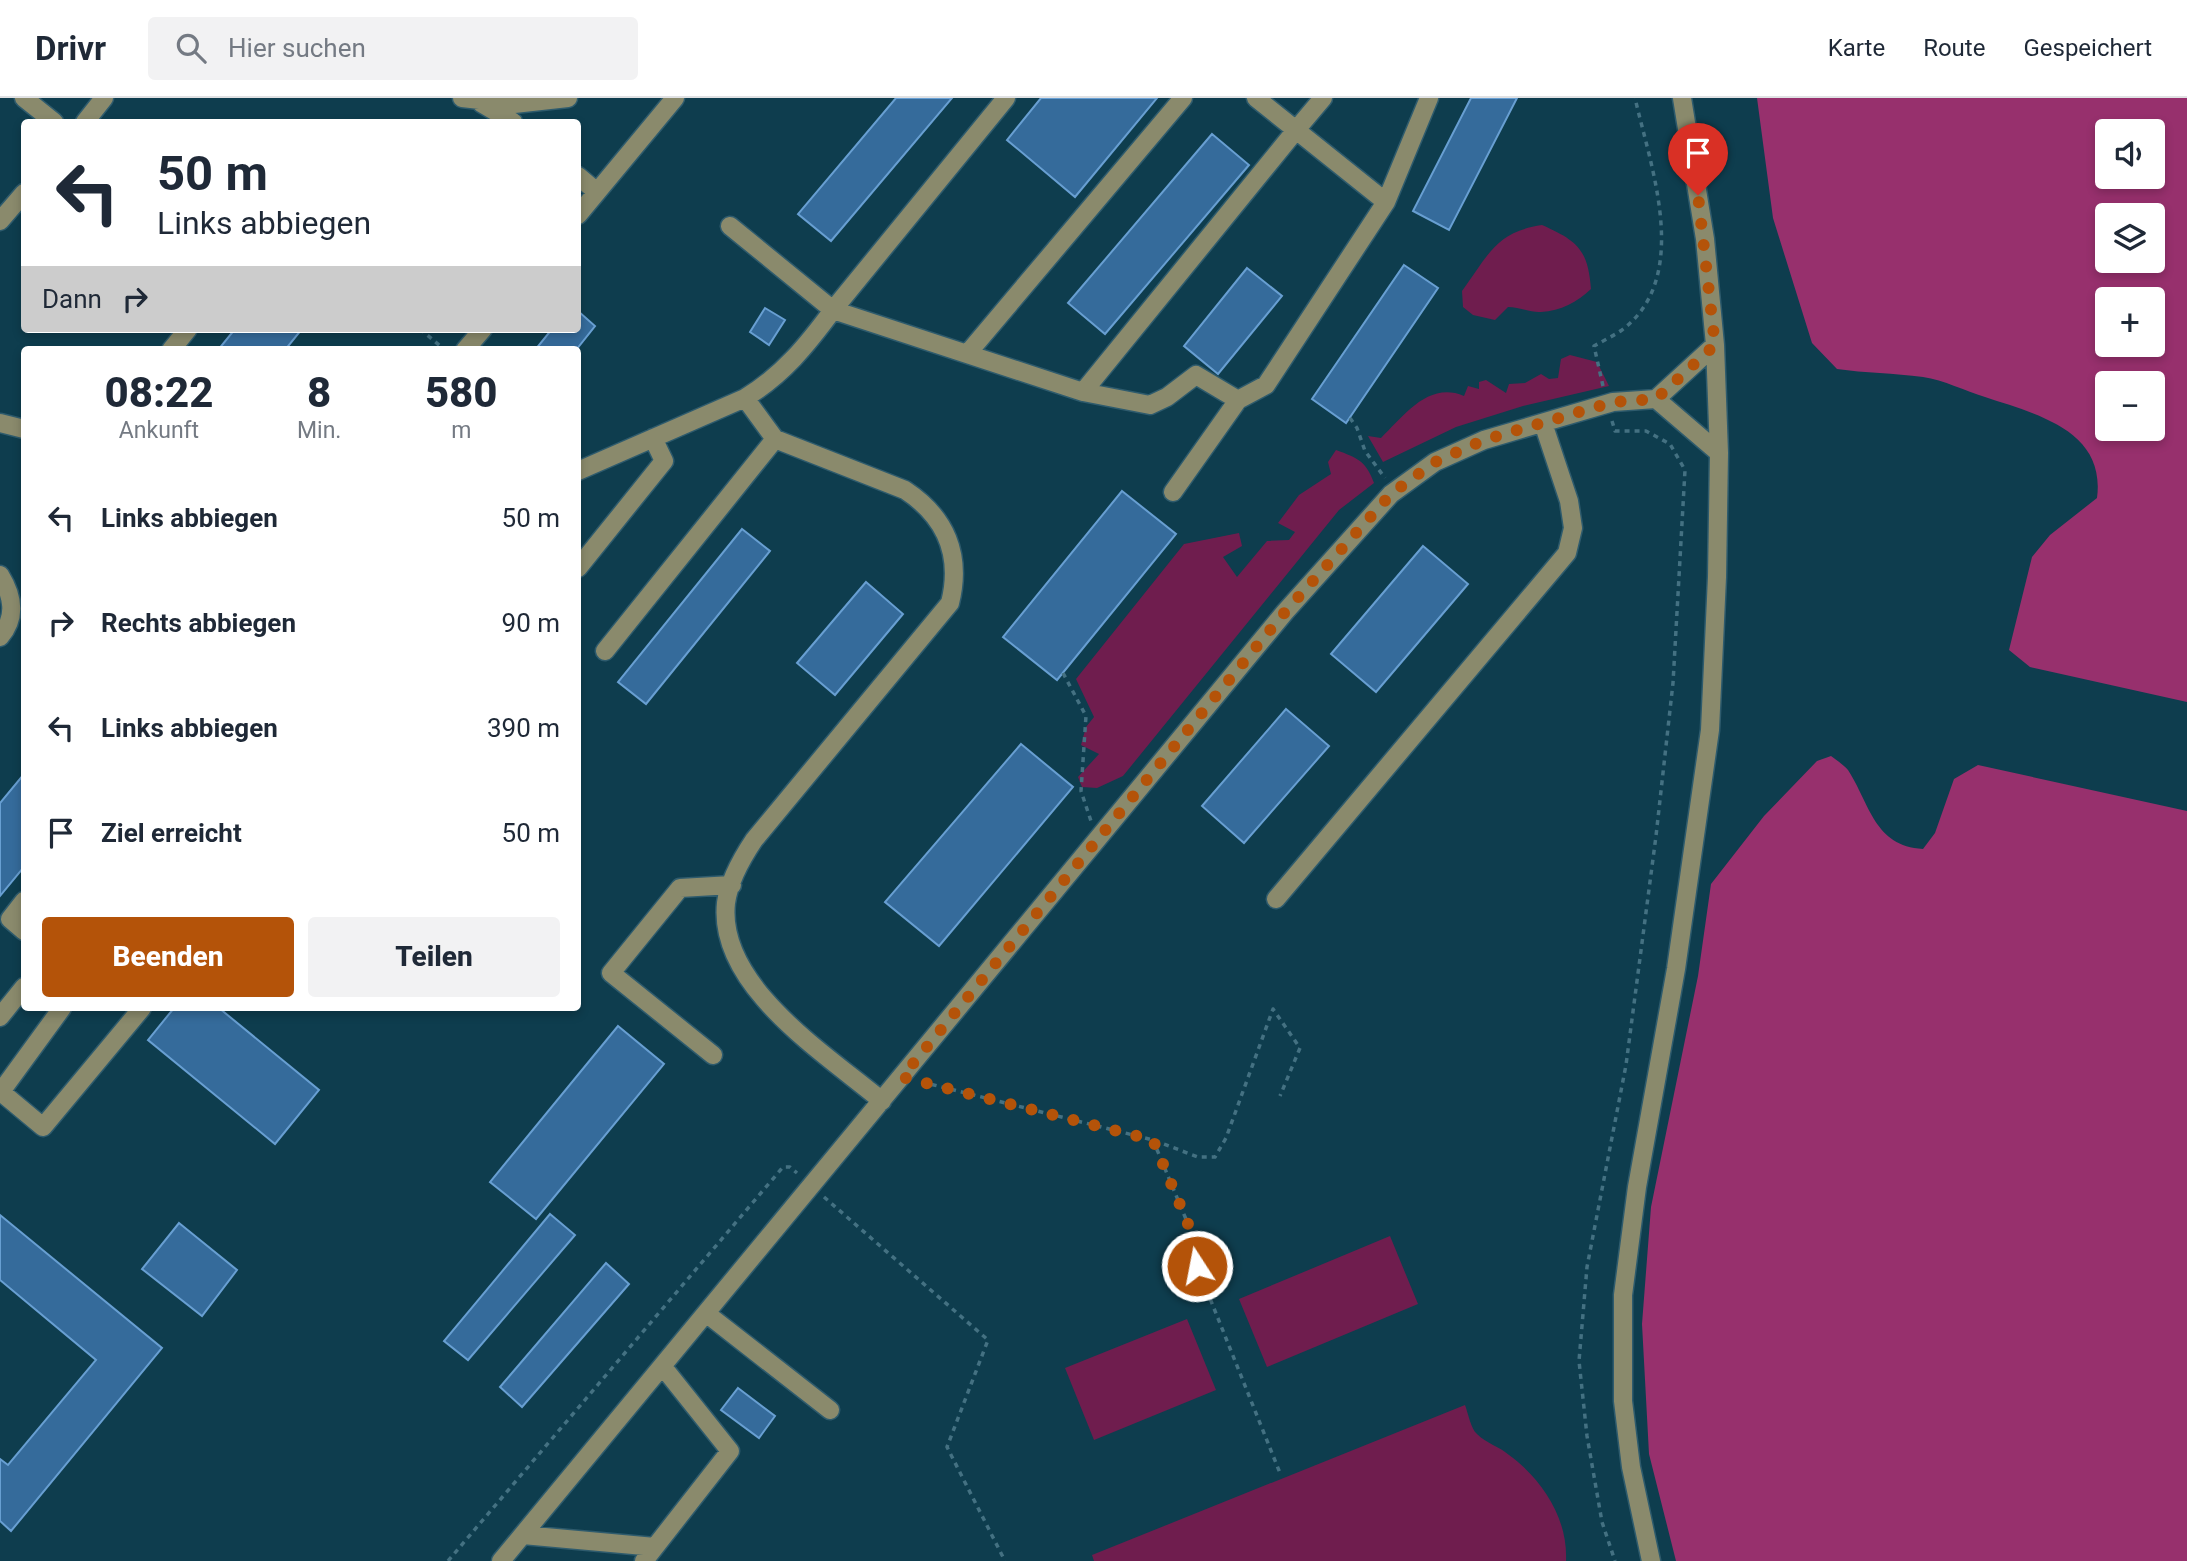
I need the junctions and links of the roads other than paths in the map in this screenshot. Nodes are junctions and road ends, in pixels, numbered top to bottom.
1 (24, 98) edge
2 (104, 98) edge
3 (568, 98) edge
4 (675, 98) edge
5 (1006, 98) edge
6 (1183, 98) edge
7 (1256, 98) edge
8 (1323, 98) edge
9 (1429, 98) edge
10 (1682, 98) edge
11 (469, 99) edge
12 (50, 119) edge
13 (87, 119) edge
14 (507, 119) edge
15 (1296, 130) junction
16 (581, 179) edge
17 (597, 192) junction
18 (21, 196) edge
19 (1386, 202) junction
20 (581, 211) edge
21 (0, 221) edge
22 (730, 226) dead end
23 (833, 310) junction
24 (1715, 345) junction
25 (968, 353) junction
26 (1083, 392) junction
27 (745, 398) junction
28 (1656, 399) junction
29 (1238, 400) junction
30 (0, 423) edge
31 (1543, 423) junction
32 (21, 428) edge
33 (653, 438) junction
34 (775, 439) junction
35 (1719, 453) junction
36 (581, 470) edge
37 (1173, 492) dead end
38 (581, 564) edge
39 (0, 575) edge
40 (0, 637) edge
41 (605, 651) dead end
42 (732, 885) junction
43 (1276, 899) dead end
44 (21, 905) edge
45 (21, 928) edge
46 (21, 991) edge
47 (60, 1011) edge
48 (140, 1011) edge
49 (0, 1017) edge
50 (713, 1055) dead end
51 (0, 1093) edge
52 (882, 1101) junction
53 (707, 1314) junction
54 (663, 1367) junction
55 (830, 1410) dead end
56 (523, 1535) junction
57 (649, 1554) edge
58 (501, 1561) edge
59 (1651, 1561) edge

1 - 12 street
2 - 13 street
3 - 11 street
4 - 17 street
5 - 23 street
6 - 25 street
7 - 15 street
8 - 15 street
9 - 19 street
10 - 24 street
11 - 14 street
15 - 19 street
15 - 26 street
16 - 17 street
17 - 20 street
18 - 21 street
19 - 29 street
22 - 23 street
23 - 25 street
23 - 27 street
24 - 28 street
24 - 35 street
25 - 26 street
26 - 29 street
27 - 33 street
27 - 34 street
28 - 31 street
28 - 35 street
29 - 37 street
30 - 32 street
31 - 43 street
31 - 52 street
33 - 36 street
33 - 38 street
34 - 41 street
34 - 42 street
35 - 59 street
39 - 40 street
42 - 50 street
42 - 52 street
44 - 45 street
46 - 49 street
47 - 51 street
48 - 51 street
52 - 53 street
53 - 54 street
53 - 55 street
54 - 56 street
54 - 57 street
56 - 57 street
56 - 58 street

